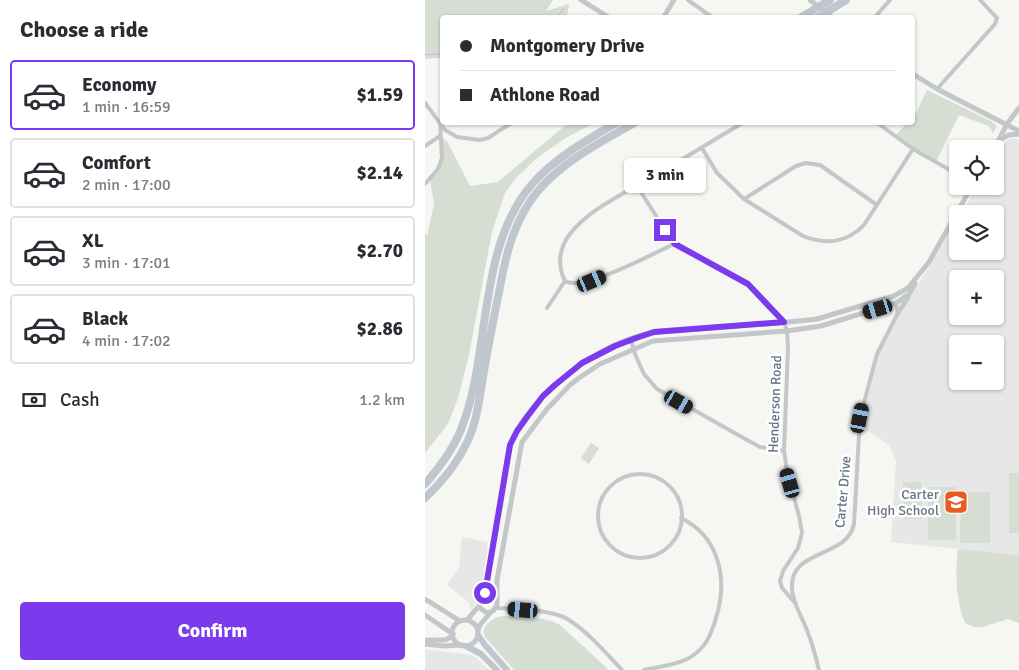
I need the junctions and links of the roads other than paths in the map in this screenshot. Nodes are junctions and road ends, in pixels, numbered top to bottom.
1 (581, 0) edge
2 (674, 0) edge
3 (688, 0) edge
4 (810, 0) edge
5 (831, 0) edge
6 (846, 0) edge
7 (890, 0) edge
8 (980, 0) edge
9 (829, 10) edge
10 (605, 15) edge
11 (665, 15) edge
12 (709, 15) edge
13 (803, 15) edge
14 (877, 15) edge
15 (915, 75) edge
16 (937, 89) junction
17 (425, 103) edge
18 (430, 108) junction
19 (1019, 108) edge
20 (425, 111) edge
21 (440, 122) joint
22 (1007, 124) junction
23 (442, 125) edge
24 (509, 125) edge
25 (613, 125) edge
26 (631, 125) edge
27 (739, 125) edge
28 (880, 125) edge
29 (1019, 133) edge
30 (440, 136) junction
31 (999, 140) edge
32 (999, 140) edge
33 (425, 146) edge
34 (701, 148) junction
35 (913, 150) junction
36 (949, 170) edge
37 (425, 184) edge
38 (637, 186) junction
39 (967, 195) edge
40 (744, 199) junction
41 (877, 205) junction
42 (675, 244) junction
43 (916, 280) junction
44 (565, 281) junction
45 (909, 294) junction
46 (894, 296) junction
47 (896, 303) junction
48 (547, 308) dead end
49 (842, 312) junction
50 (899, 313) junction
51 (835, 314) junction
52 (845, 319) junction
53 (784, 322) junction
54 (837, 322) junction
55 (714, 328) junction
56 (787, 331) junction
57 (714, 336) junction
58 (628, 341) junction
59 (633, 351) junction
60 (543, 396) junction
61 (539, 403) junction
62 (552, 403) junction
63 (547, 409) junction
64 (784, 451) junction
65 (425, 484) edge
66 (425, 498) edge
67 (681, 518) junction
68 (491, 558) junction
69 (501, 560) junction
70 (782, 588) junction
71 (792, 588) junction
72 (484, 597) junction
73 (425, 599) edge
74 (496, 604) junction
75 (795, 604) junction
76 (479, 606) junction
77 (490, 613) junction
78 (425, 615) edge
79 (467, 620) junction
80 (460, 621) junction
81 (478, 633) junction
82 (453, 635) junction
83 (425, 640) edge
84 (425, 644) edge
85 (464, 645) junction
86 (497, 670) edge
87 (507, 670) edge
88 (623, 670) edge
89 (644, 670) edge
90 (819, 670) edge

1 - 10 street
2 - 11 street
3 - 12 street
4 - 9 street
5 - 9 highway
6 - 9 highway
7 - 14 street
8 - 16 street
9 - 13 highway
15 - 16 street
16 - 22 street
17 - 18 street
18 - 20 street
18 - 21 street
19 - 22 street
21 - 30 street
22 - 29 street
22 - 31 street
23 - 24 street
25 - 65 highway
26 - 66 highway
27 - 34 street
28 - 35 street
29 - 32 street
30 - 33 street
30 - 37 street
34 - 38 street
34 - 40 street
35 - 36 street
35 - 41 street
38 - 42 street
38 - 44 street
39 - 43 street
40 - 41 street
40 - 41 street
42 - 44 street
42 - 53 street
43 - 45 street
43 - 46 street
44 - 48 street
45 - 47 street
45 - 50 street
46 - 47 street
46 - 49 street
47 - 50 street
47 - 52 street
49 - 51 street
49 - 52 street
50 - 71 street, Carter Drive
51 - 53 street
51 - 54 street
52 - 54 street
53 - 55 street
53 - 56 street, Henderson Road
54 - 56 street
55 - 57 street
55 - 58 street
56 - 57 street
56 - 64 street, Henderson Road
57 - 59 street
58 - 59 street
58 - 60 street
59 - 62 street
59 - 64 street
60 - 61 street
60 - 62 street
61 - 63 street
61 - 68 street
62 - 63 street
63 - 69 street
64 - 70 street, Henderson Road
67 - 67 street
67 - 89 street
68 - 69 street
68 - 72 street
69 - 74 street
70 - 71 street
70 - 75 street
71 - 75 street
72 - 74 street
72 - 76 street
73 - 80 street
74 - 77 street
74 - 88 street
75 - 90 street
76 - 77 street
76 - 79 street
77 - 81 street
78 - 82 street
79 - 80 street
79 - 81 street
80 - 82 street
81 - 85 street
81 - 87 main road
82 - 83 street
82 - 85 street
84 - 85 street
85 - 86 main road

